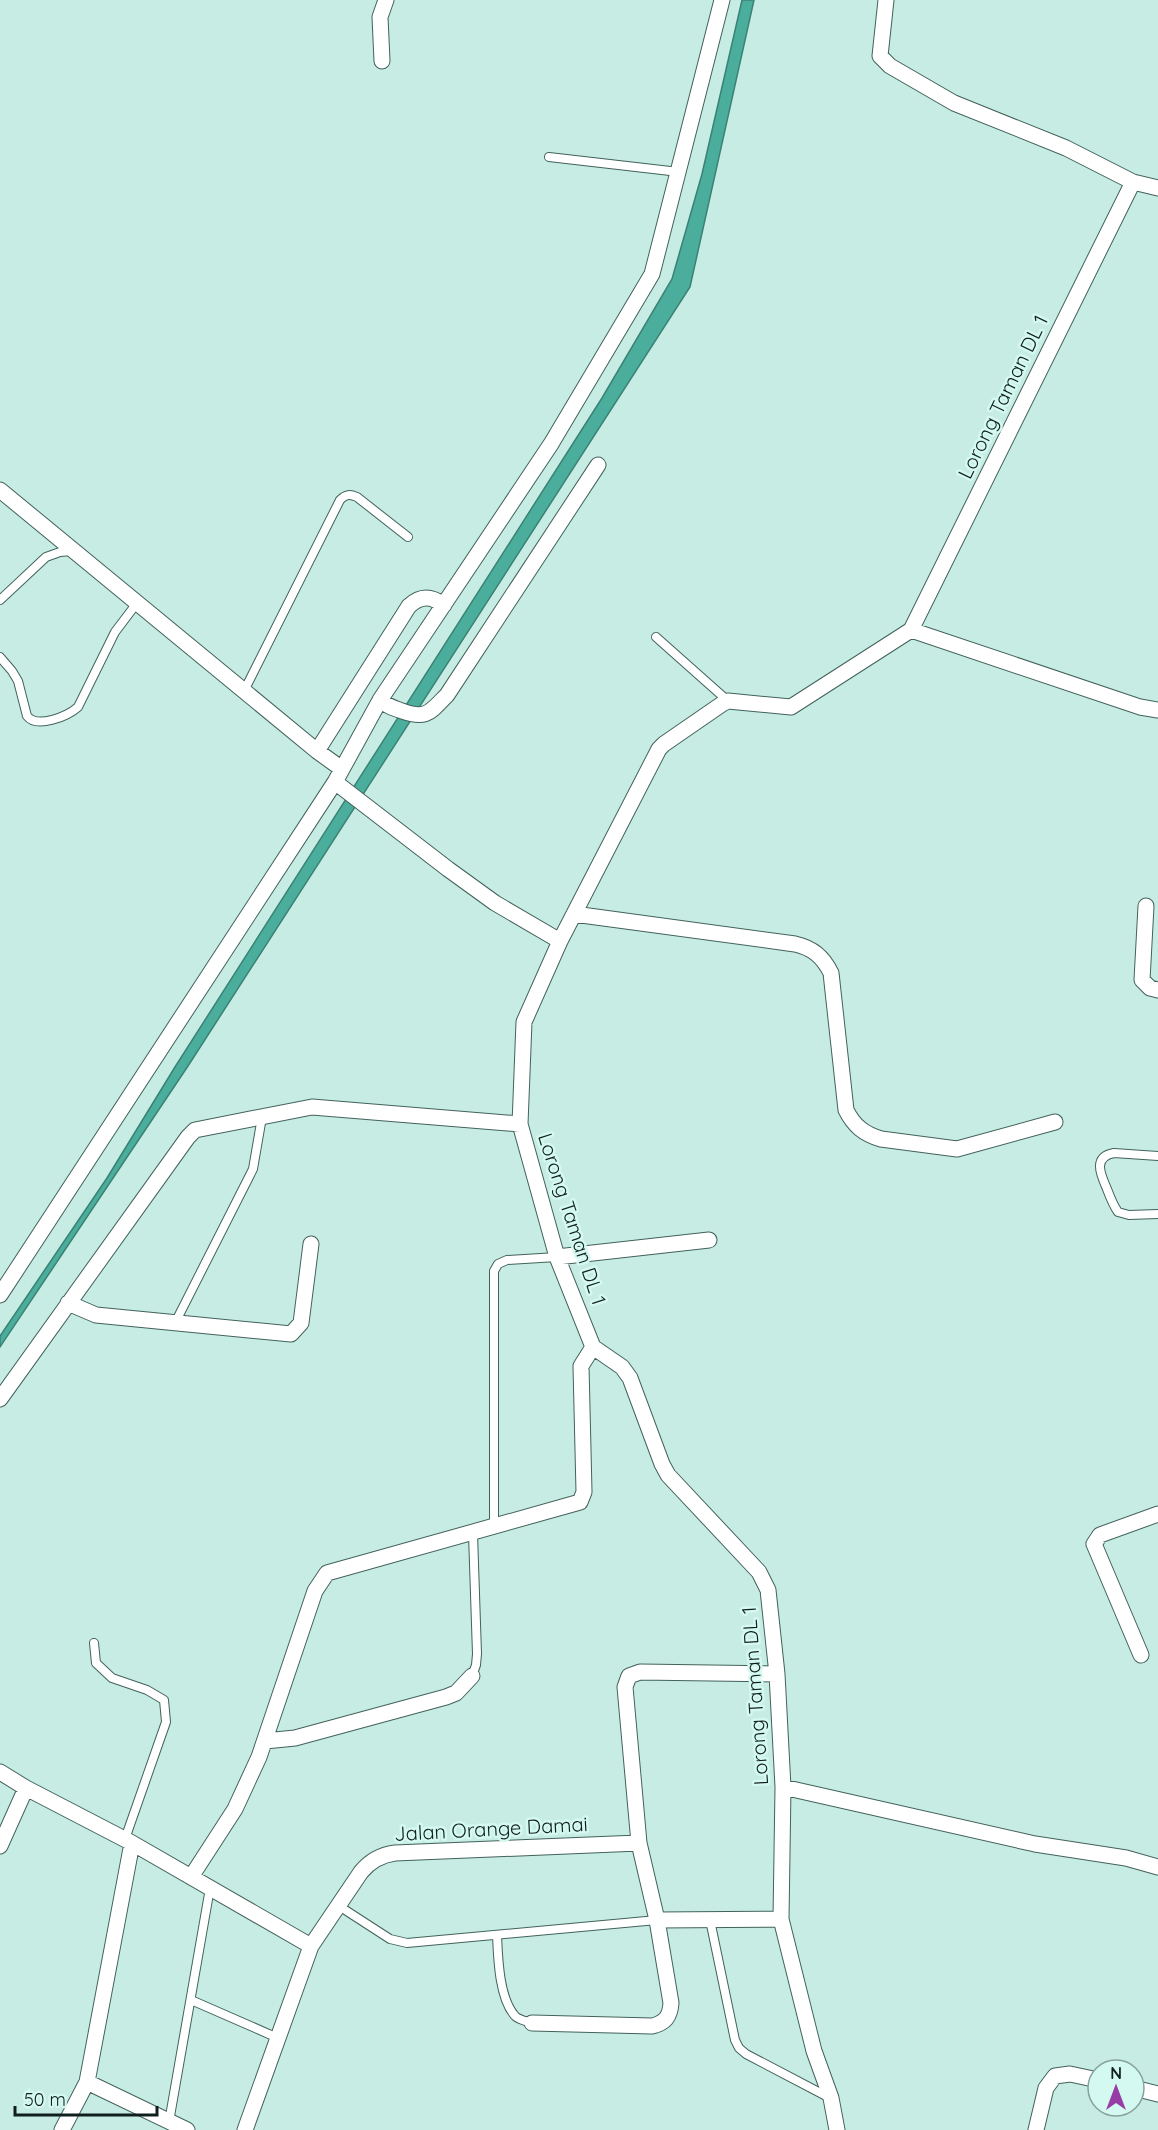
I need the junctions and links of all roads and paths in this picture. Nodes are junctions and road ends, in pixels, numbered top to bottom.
1 (386, 0) edge
2 (722, 0) edge
3 (886, 0) edge
4 (382, 61) dead end
5 (549, 157) dead end
6 (679, 172) junction
7 (1133, 182) junction
8 (1158, 188) edge
9 (598, 465) dead end
10 (0, 490) edge
11 (408, 537) dead end
12 (74, 550) junction
13 (0, 600) edge
14 (137, 603) junction
15 (444, 605) junction
16 (911, 630) junction
17 (656, 637) dead end
18 (0, 657) edge
19 (374, 659) junction
20 (398, 675) junction
21 (244, 691) junction
22 (728, 701) junction
23 (384, 703) junction
24 (1158, 710) edge
25 (317, 751) junction
26 (341, 780) junction
27 (1146, 906) dead end
28 (574, 914) junction
29 (560, 941) junction
30 (1154, 989) edge
31 (262, 1117) junction
32 (1055, 1122) dead end
33 (520, 1124) junction
34 (1158, 1156) edge
35 (1158, 1214) edge
36 (709, 1240) dead end
37 (311, 1244) dead end
38 (557, 1257) junction
39 (0, 1294) edge
40 (68, 1303) junction
41 (175, 1323) junction
42 (593, 1347) junction
43 (0, 1399) edge
44 (1158, 1514) edge
45 (494, 1528) junction
46 (473, 1534) junction
47 (94, 1643) dead end
48 (1141, 1655) dead end
49 (777, 1674) junction
50 (472, 1676) joint
51 (265, 1741) junction
52 (0, 1772) edge
53 (783, 1787) junction
54 (26, 1788) junction
55 (129, 1841) junction
56 (639, 1843) junction
57 (0, 1846) edge
58 (1158, 1867) edge
59 (191, 1877) junction
60 (210, 1888) junction
61 (339, 1906) junction
62 (781, 1919) junction
63 (657, 1920) junction
64 (710, 1920) junction
65 (497, 1935) junction
66 (311, 1946) junction
67 (191, 2000) junction
68 (532, 2023) joint
69 (278, 2038) junction
70 (1086, 2077) edge
71 (87, 2082) junction
72 (831, 2098) junction
73 (169, 2122) junction
74 (62, 2130) edge
75 (187, 2130) edge
76 (245, 2130) edge
77 (837, 2130) edge
78 (1036, 2130) edge

1 - 4 street
2 - 6 street
3 - 7 street
5 - 6 lane
6 - 15 street
7 - 8 street
7 - 16 street, Lorong Taman DL 1
9 - 23 street
10 - 12 street
11 - 21 lane
12 - 13 lane
12 - 14 street
14 - 18 lane
14 - 21 street
15 - 19 street
15 - 20 street
16 - 22 street
16 - 24 street
17 - 22 lane
19 - 20 street
19 - 25 street
20 - 23 street
21 - 25 street
22 - 28 street, Lorong Taman DL 1
23 - 26 street
25 - 26 street
26 - 29 street
26 - 39 street
27 - 30 street
28 - 29 street, Lorong Taman DL 1
28 - 32 street
29 - 33 street, Lorong Taman DL 1
31 - 33 street
31 - 40 street
31 - 41 lane
33 - 38 street, Lorong Taman DL 1
34 - 35 lane
36 - 38 street
37 - 41 street
38 - 42 street, Lorong Taman DL 1
38 - 45 lane
40 - 41 street
40 - 43 street
42 - 45 street
42 - 49 street, Lorong Taman DL 1
44 - 48 street
45 - 46 street
46 - 50 lane
46 - 51 street
47 - 55 lane
49 - 53 street, Lorong Taman DL 1
49 - 56 street
50 - 51 street
51 - 59 street
52 - 54 street
53 - 58 street
53 - 62 street, Lorong Taman DL 1
54 - 55 street
54 - 57 street
55 - 59 street
55 - 71 street
56 - 61 street, Jalan Orange Damai
56 - 63 street
59 - 60 street
60 - 66 street
60 - 67 lane
61 - 65 lane
61 - 66 street, Jalan Orange Damai
62 - 64 street
62 - 72 street, Lorong Taman DL 1
63 - 64 street
63 - 65 lane
63 - 68 street
64 - 72 lane
65 - 68 lane
66 - 69 street, Jalan Orange Damai
67 - 69 lane
67 - 73 lane
69 - 76 street, Jalan Orange Damai
70 - 78 street
71 - 73 street
71 - 74 street
72 - 77 street, Lorong Taman DL 1
73 - 75 street

